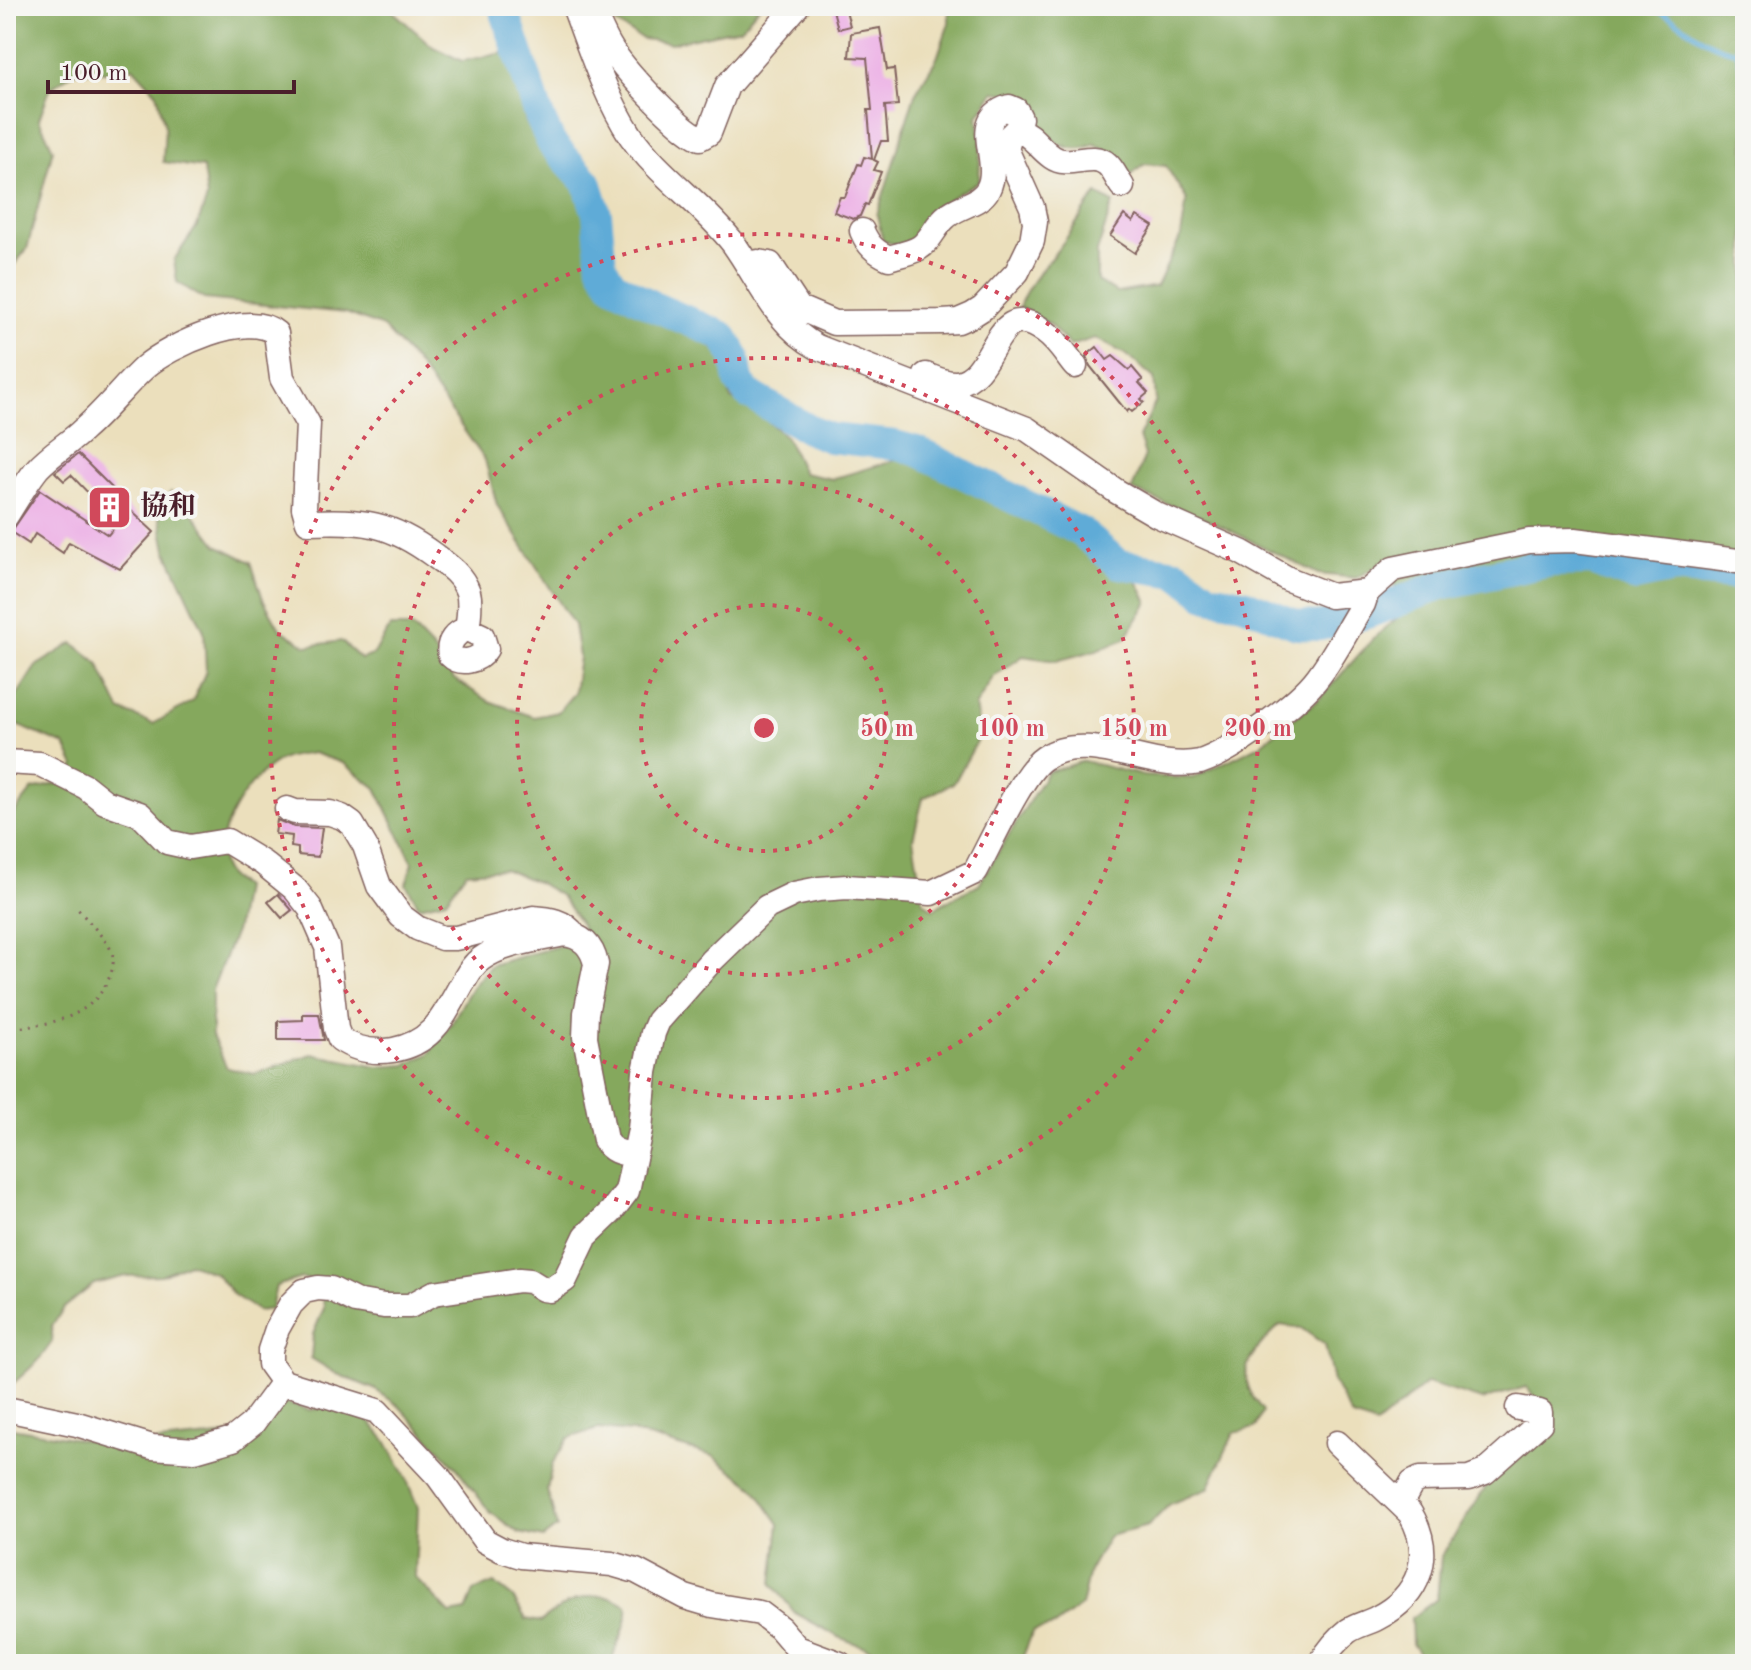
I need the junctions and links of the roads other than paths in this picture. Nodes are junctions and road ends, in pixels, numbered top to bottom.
1 (574, 6) edge
2 (590, 6) edge
3 (797, 6) edge
4 (1017, 129) junction
5 (1122, 186) dead end
6 (862, 231) dead end
7 (750, 269) junction
8 (1075, 366) dead end
9 (897, 378) junction
10 (6, 516) edge
11 (1745, 562) edge
12 (1367, 592) junction
13 (467, 629) dead end
14 (6, 762) edge
15 (287, 809) dead end
16 (574, 935) junction
17 (634, 1155) junction
18 (283, 1382) junction
19 (1518, 1408) dead end
20 (6, 1409) edge
21 (1337, 1443) dead end
22 (1401, 1503) junction
23 (840, 1664) edge
24 (1320, 1664) edge

1 - 7 street
2 - 3 street
4 - 5 street
4 - 6 street
4 - 7 street
7 - 9 street
8 - 9 street
9 - 12 street
10 - 13 street
11 - 12 street
12 - 17 street
14 - 16 street
15 - 16 street
16 - 17 street
17 - 18 street
18 - 20 street
18 - 23 street
19 - 22 street
21 - 22 street
22 - 24 street

